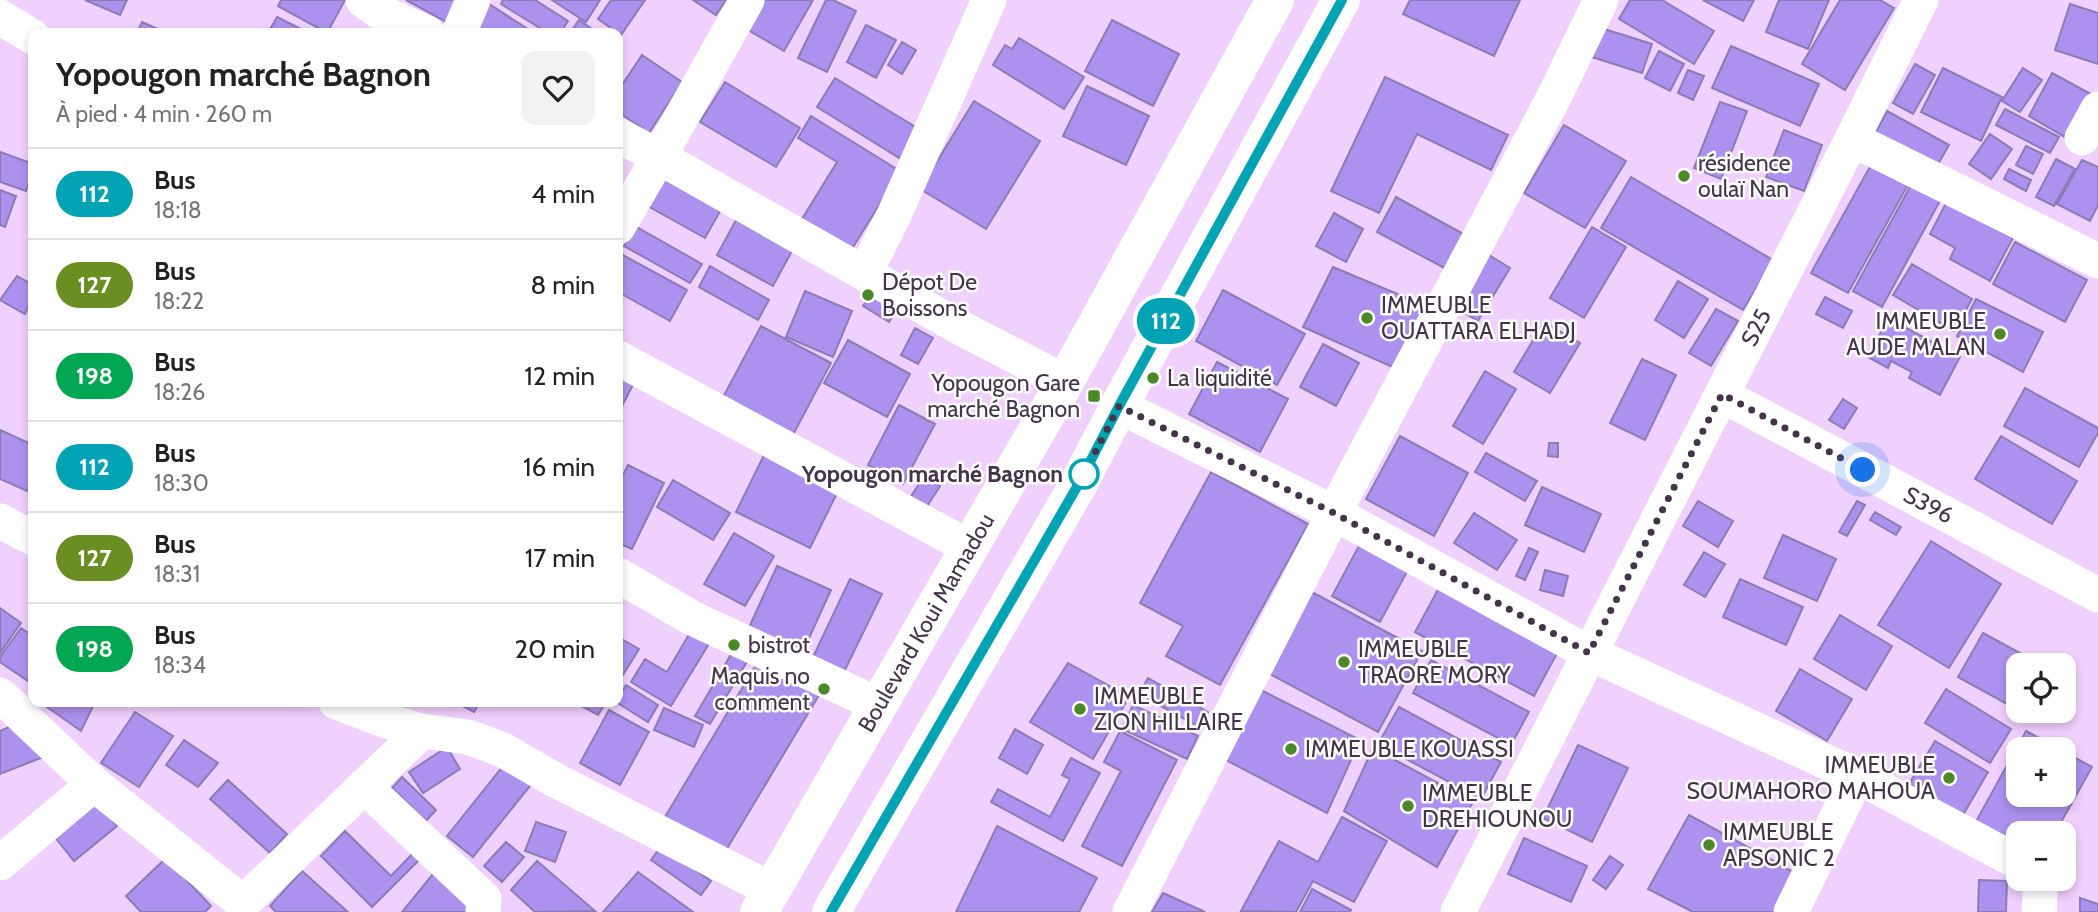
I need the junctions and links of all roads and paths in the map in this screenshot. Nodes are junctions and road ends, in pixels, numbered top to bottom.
1 (3, 0) edge
2 (363, 0) edge
3 (473, 0) edge
4 (747, 0) edge
5 (989, 0) edge
6 (1275, 0) edge
7 (1342, 0) edge
8 (1601, 0) edge
9 (1921, 0) edge
10 (0, 8) edge
11 (0, 17) edge
12 (416, 28) edge
13 (461, 28) edge
14 (28, 34) edge
15 (623, 138) edge
16 (1852, 139) junction
17 (659, 157) junction
18 (623, 219) edge
19 (2098, 261) edge
20 (865, 273) junction
21 (623, 361) edge
22 (1065, 382) junction
23 (1722, 394) junction
24 (1119, 406) junction
25 (1334, 513) junction
26 (0, 521) edge
27 (28, 535) edge
28 (969, 547) junction
29 (623, 578) edge
30 (2098, 595) edge
31 (1589, 653) junction
32 (0, 695) edge
33 (879, 705) junction
34 (347, 707) edge
35 (422, 731) junction
36 (1857, 776) junction
37 (94, 784) junction
38 (364, 786) junction
39 (2006, 856) edge
40 (0, 863) edge
41 (2040, 891) edge
42 (765, 901) edge
43 (248, 908) edge
44 (483, 912) edge
45 (831, 912) edge
46 (1130, 912) edge
47 (1458, 912) edge
48 (1791, 912) edge
49 (2039, 912) edge

1 - 10 street
2 - 12 street
3 - 13 street
4 - 17 street
5 - 20 street
6 - 22 main road, Boulevard Koui Mamadou
7 - 24 main road
8 - 25 street
9 - 16 street, S25
11 - 14 street
15 - 17 street
16 - 19 street
16 - 23 street, S25
17 - 18 street
17 - 20 street
20 - 22 street
21 - 28 street
22 - 28 main road, Boulevard Koui Mamadou
23 - 30 street, S396
23 - 31 street, S25
24 - 25 street
24 - 45 main road
25 - 31 street
25 - 46 street
26 - 27 street
28 - 33 main road, Boulevard Koui Mamadou
29 - 33 street
31 - 36 street
31 - 47 street, S25
32 - 37 street
33 - 42 main road, Boulevard Koui Mamadou
34 - 35 street
35 - 38 street
35 - 42 street
36 - 39 street
36 - 48 street
37 - 40 street
37 - 43 street
38 - 43 street
38 - 44 street
41 - 49 street

